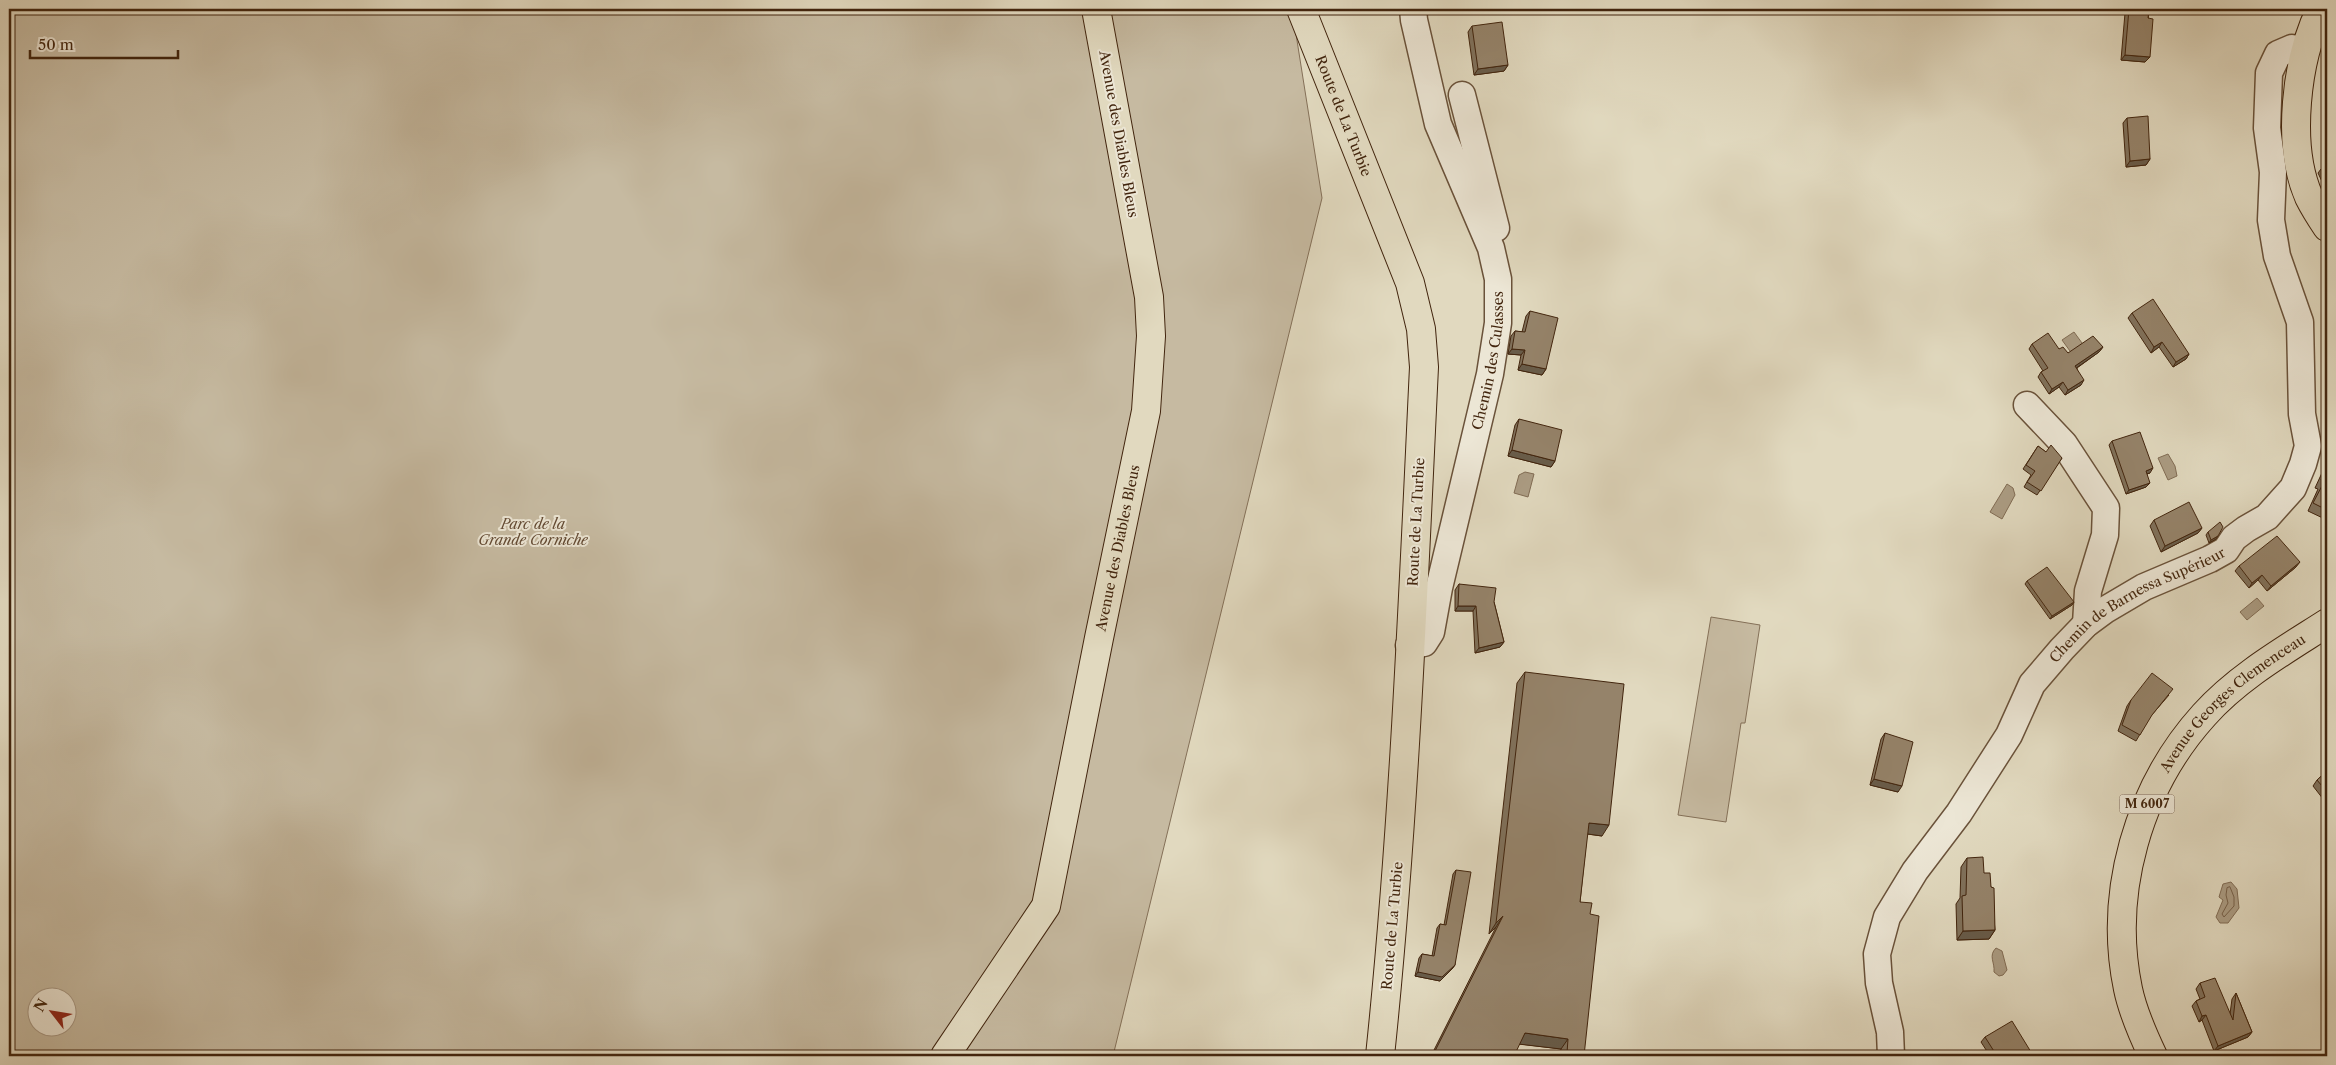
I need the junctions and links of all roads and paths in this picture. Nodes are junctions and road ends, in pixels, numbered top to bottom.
1 (1096, 9) edge
2 (1301, 9) edge
3 (1413, 9) edge
4 (2321, 9) edge
5 (2306, 50) junction
6 (1462, 95) dead end
7 (2327, 227) edge
8 (1491, 248) junction
9 (2027, 405) dead end
10 (2327, 623) edge
11 (2086, 624) junction
12 (1409, 645) junction
13 (945, 1056) edge
14 (1380, 1056) edge
15 (1891, 1056) edge
16 (2154, 1056) edge

1 - 13 main road, Avenue des Diables Bleus
2 - 12 main road, Route de La Turbie
3 - 8 street, Chemin des Culasses
4 - 5 main road
5 - 7 main road
5 - 11 street, Chemin de Barnessa Supérieur
6 - 8 street
8 - 12 street, Chemin des Culasses
9 - 11 street
10 - 16 main road, Avenue Georges Clemenceau / M 6007
11 - 15 street, Chemin de Barnessa Supérieur
12 - 14 main road, Route de La Turbie

